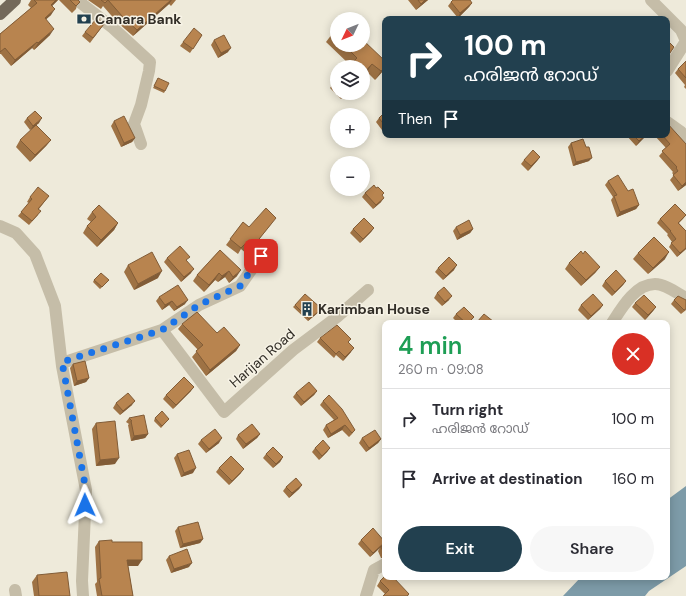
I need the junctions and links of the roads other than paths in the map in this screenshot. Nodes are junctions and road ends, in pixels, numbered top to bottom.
1 (15, 0) edge
2 (77, 0) edge
3 (651, 0) edge
4 (0, 14) edge
5 (667, 16) edge
6 (670, 19) edge
7 (686, 41) edge
8 (670, 66) edge
9 (670, 124) edge
10 (686, 138) edge
11 (141, 144) dead end
12 (0, 226) edge
13 (261, 256) dead end
14 (368, 290) dead end
15 (686, 298) edge
16 (614, 320) edge
17 (162, 330) junction
18 (62, 362) junction
19 (382, 566) edge
20 (83, 596) edge
21 (366, 596) edge

1 - 4 main road
2 - 11 street
3 - 5 street
6 - 7 street
7 - 8 street
9 - 10 street
12 - 18 street
13 - 17 street
14 - 17 street, Harijan Road
15 - 16 street
17 - 18 street
18 - 20 street
19 - 21 street

